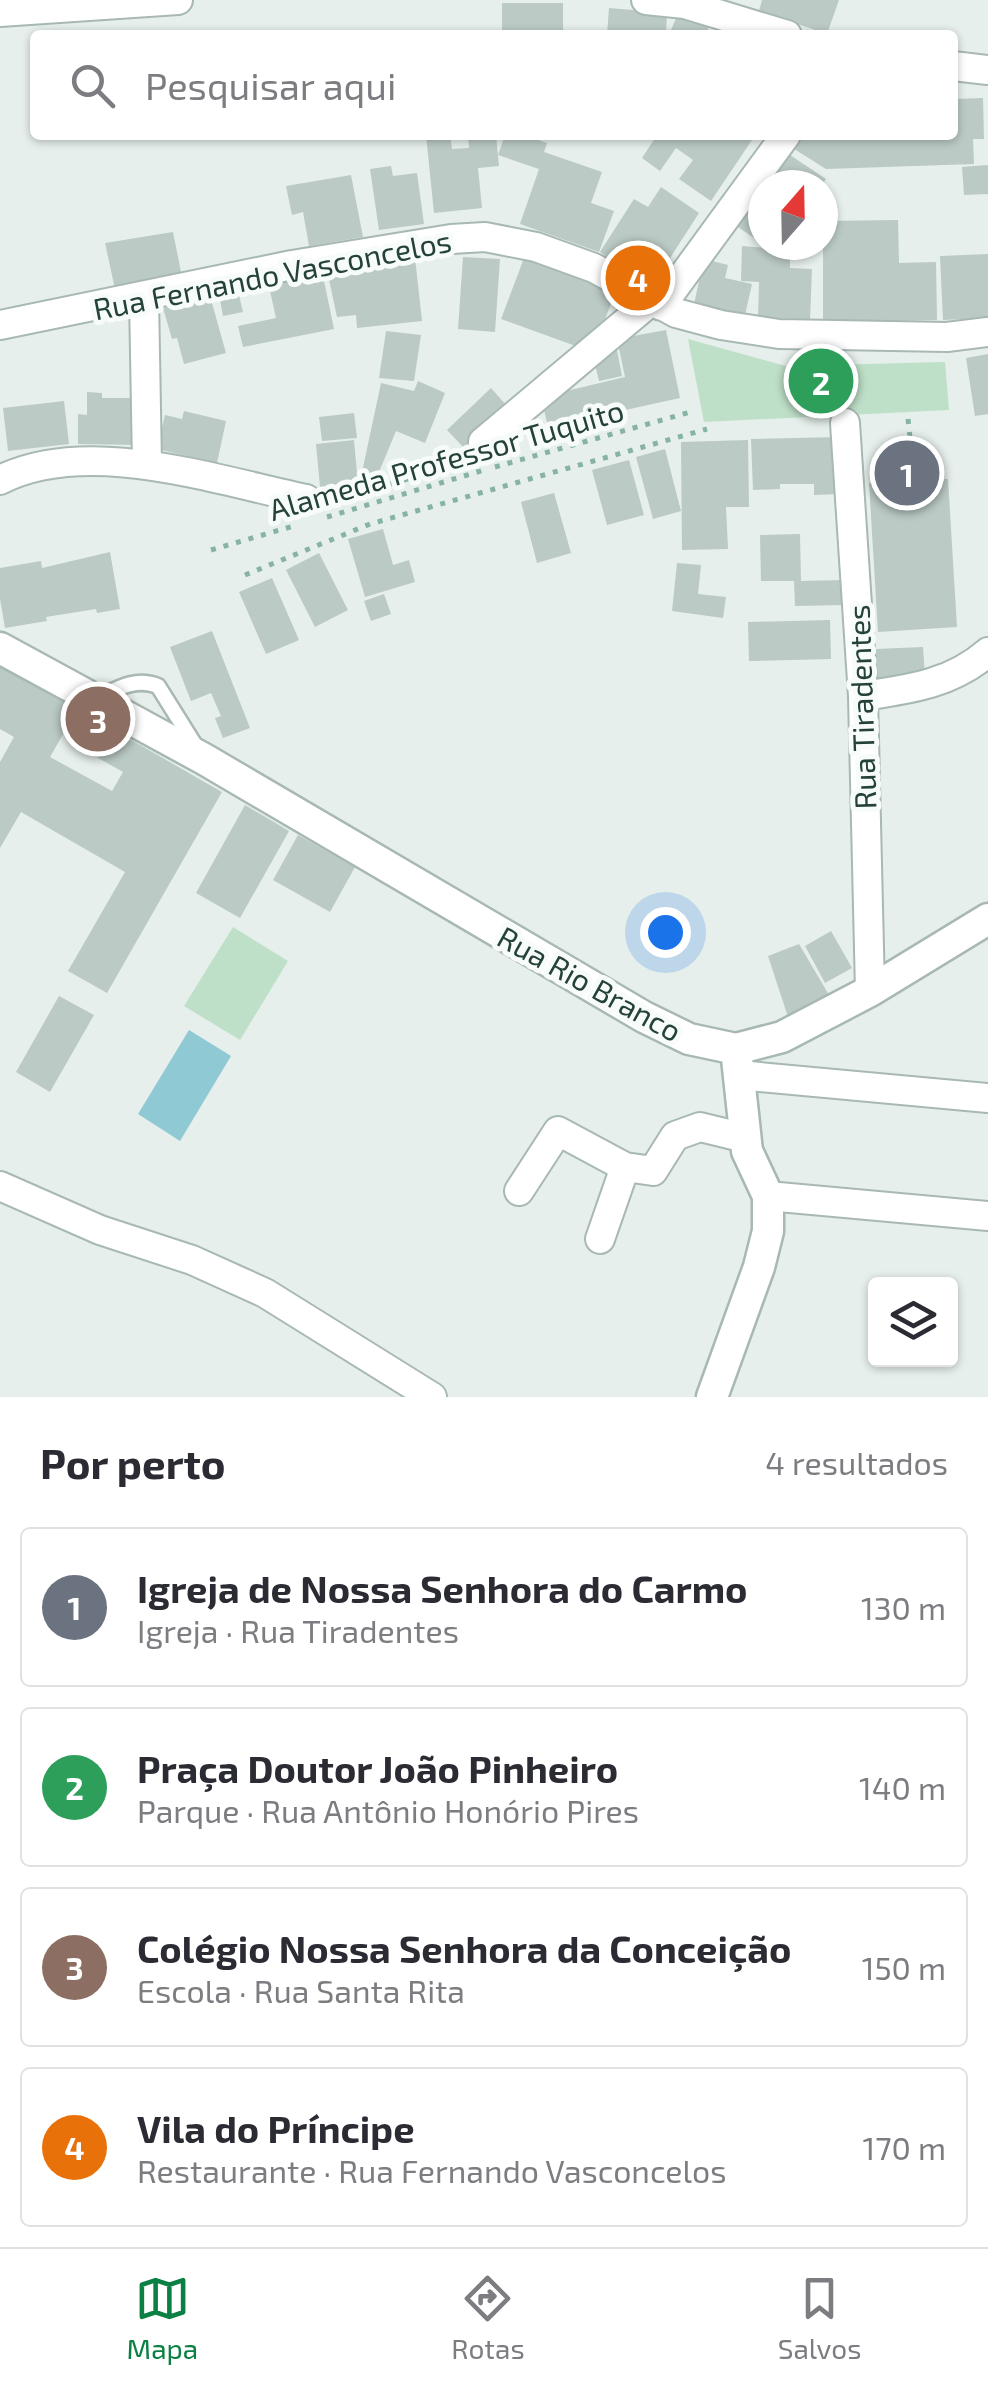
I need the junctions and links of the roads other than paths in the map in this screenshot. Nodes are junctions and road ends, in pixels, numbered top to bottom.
1 (178, 0) edge
2 (646, 0) edge
3 (0, 12) edge
4 (771, 30) edge
5 (958, 67) edge
6 (988, 70) edge
7 (782, 140) edge
8 (144, 298) junction
9 (656, 304) junction
10 (0, 325) edge
11 (988, 332) edge
12 (845, 424) dead end
13 (483, 442) road end
14 (147, 465) junction
15 (0, 480) edge
16 (306, 499) road end
17 (0, 648) edge
18 (988, 652) edge
19 (863, 696) junction
20 (96, 699) junction
21 (204, 759) junction
22 (988, 919) edge
23 (870, 991) junction
24 (737, 1062) junction
25 (988, 1098) edge
26 (745, 1138) junction
27 (626, 1167) junction
28 (0, 1186) edge
29 (519, 1191) dead end
30 (768, 1196) junction
31 (988, 1216) edge
32 (600, 1239) dead end
33 (432, 1397) edge
34 (712, 1397) edge

1 - 3 street
2 - 4 street
5 - 6 street
7 - 9 street
8 - 9 street, Rua Fernando Vasconcelos
8 - 10 street, Rua Fernando Vasconcelos
8 - 14 street
9 - 11 street, Rua Fernando Vasconcelos
9 - 13 street
12 - 19 street, Rua Tiradentes
14 - 15 street
14 - 16 street
17 - 20 street, Rua Rio Branco
18 - 19 street
19 - 23 street, Rua Tiradentes
20 - 21 street, Rua Rio Branco
20 - 21 lane
21 - 24 street, Rua Rio Branco
22 - 23 street, Rua Rio Branco
23 - 24 street, Rua Rio Branco
24 - 25 street
24 - 26 street
26 - 27 street
26 - 30 street
27 - 29 street
27 - 32 street
28 - 33 street
30 - 31 street
30 - 34 street

